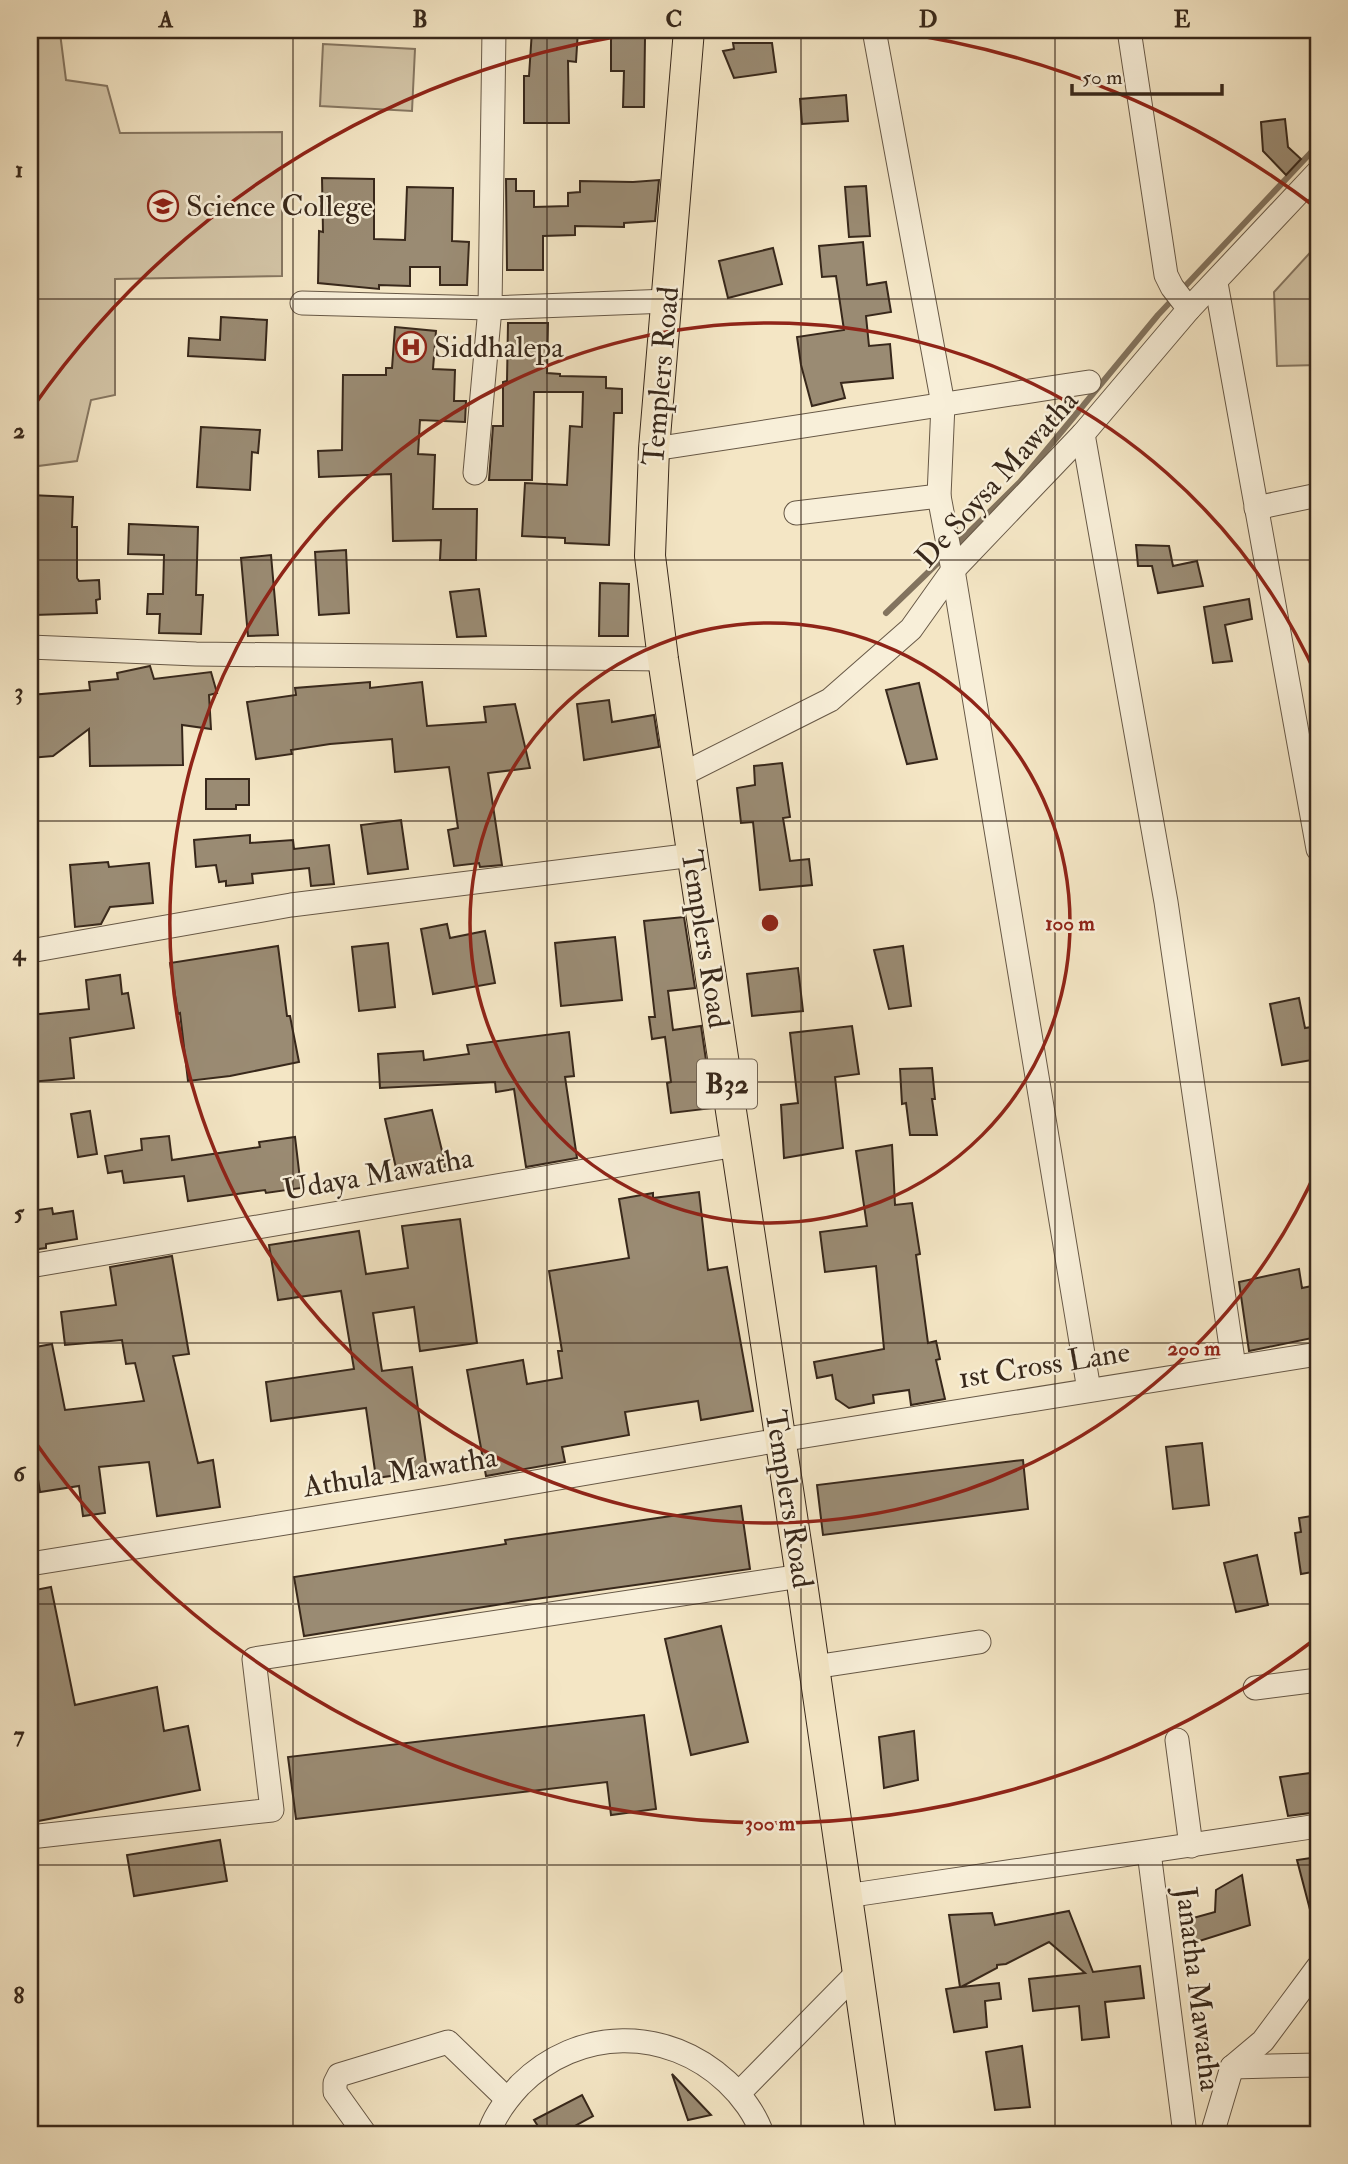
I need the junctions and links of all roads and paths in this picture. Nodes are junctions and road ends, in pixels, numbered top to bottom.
1 (494, 30) edge
2 (688, 30) edge
3 (874, 30) edge
4 (1129, 30) edge
5 (1318, 172) edge
6 (1216, 283) junction
7 (1181, 299) junction
8 (668, 301) junction
9 (302, 303) dead end
10 (489, 308) junction
11 (1088, 382) dead end
12 (943, 404) junction
13 (1083, 433) junction
14 (654, 449) junction
15 (475, 473) dead end
16 (1318, 495) edge
17 (939, 496) junction
18 (1256, 508) junction
19 (796, 513) dead end
20 (949, 555) junction
21 (30, 647) edge
22 (663, 659) junction
23 (681, 775) junction
24 (1318, 849) edge
25 (693, 855) junction
26 (30, 951) edge
27 (736, 1145) junction
28 (30, 1266) edge
29 (1318, 1354) edge
30 (1234, 1367) junction
31 (1089, 1390) junction
32 (780, 1440) junction
33 (30, 1564) edge
34 (801, 1576) junction
35 (979, 1643) dead end
36 (814, 1667) junction
37 (1318, 1680) edge
38 (1255, 1688) dead end
39 (1177, 1740) dead end
40 (1318, 1826) edge
41 (30, 1837) edge
42 (1191, 1846) junction
43 (1149, 1852) junction
44 (846, 1896) junction
45 (1318, 1967) edge
46 (857, 1973) junction
47 (1318, 2065) edge
48 (1232, 2067) junction
49 (739, 2093) junction
50 (507, 2099) junction
51 (365, 2134) edge
52 (489, 2134) edge
53 (762, 2134) edge
54 (881, 2134) edge
55 (1185, 2134) edge
56 (1212, 2134) edge

1 - 10 street
2 - 8 main road, Templers Road / B32
3 - 12 street
4 - 7 street
5 - 6 street, De Soysa Mawatha
6 - 7 street, De Soysa Mawatha
6 - 18 street
7 - 13 street, De Soysa Mawatha
8 - 10 street
8 - 14 main road, Templers Road / B32
9 - 10 street
10 - 15 street
11 - 12 street
12 - 14 street
12 - 17 street
13 - 20 street, De Soysa Mawatha
13 - 30 street
14 - 22 main road, Templers Road / B32
16 - 18 street
17 - 19 street
17 - 20 street
18 - 24 street
20 - 23 street, De Soysa Mawatha
20 - 31 street
21 - 22 street
22 - 23 main road, Templers Road / B32
23 - 25 main road, Templers Road / B32
25 - 26 street
25 - 27 main road, Templers Road / B32
27 - 28 street, Udaya Mawatha
27 - 32 main road, Templers Road / B32
29 - 30 street, 1st Cross Lane
30 - 31 street, 1st Cross Lane
31 - 32 street, 1st Cross Lane
32 - 33 street, Athula Mawatha
32 - 34 main road, Templers Road / B32
34 - 36 main road, Templers Road / B32
34 - 41 street
35 - 36 street
36 - 44 main road, Templers Road / B32
37 - 38 street
39 - 42 street
40 - 42 street
42 - 43 street
43 - 44 street
43 - 55 street, Janatha Mawatha
44 - 46 main road, Templers Road / B32
45 - 48 street
46 - 49 street
46 - 54 main road, Templers Road / B32
47 - 48 street
48 - 56 street
49 - 50 street
49 - 53 street
50 - 51 street
50 - 52 street

